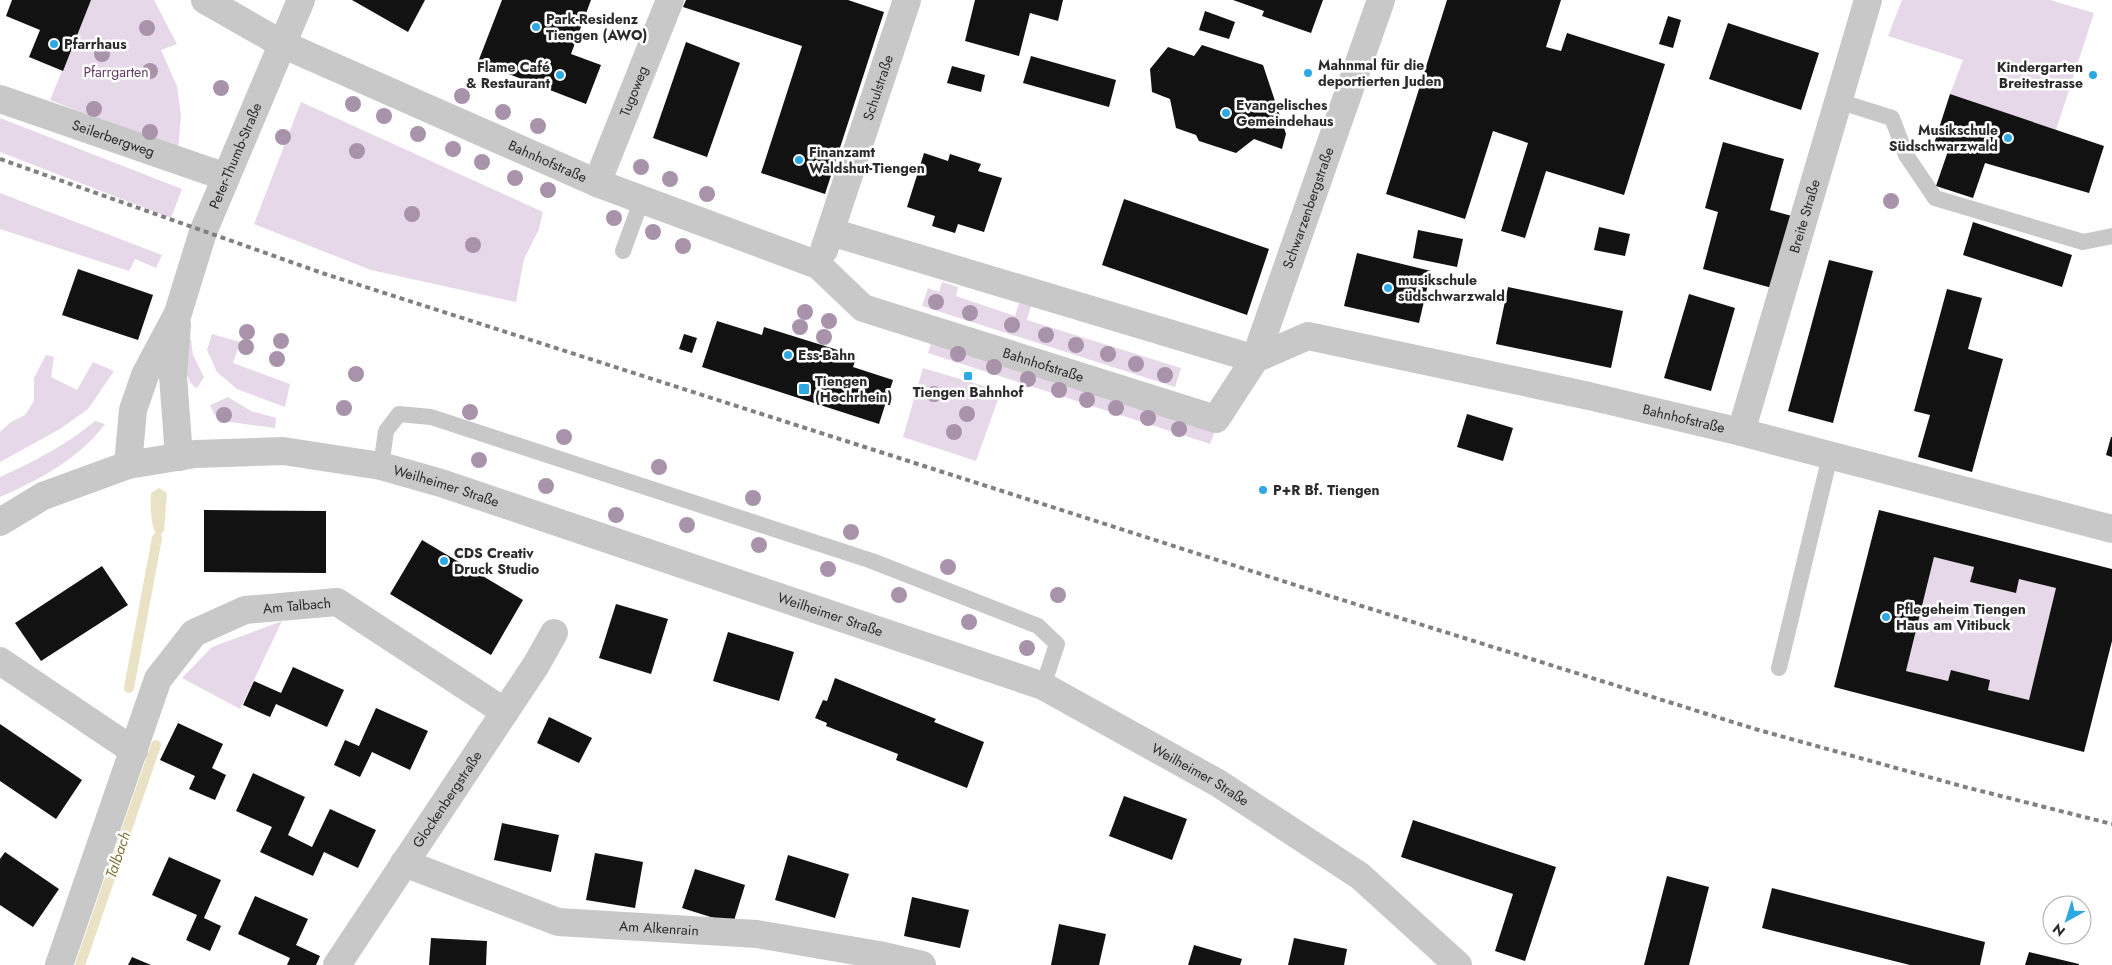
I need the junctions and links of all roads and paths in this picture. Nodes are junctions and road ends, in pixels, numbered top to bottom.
1 (205, 0) edge
2 (300, 0) edge
3 (670, 0) edge
4 (907, 0) edge
5 (1382, 0) edge
6 (1868, 0) edge
7 (282, 44) junction
8 (0, 99) edge
9 (1838, 101) junction
10 (226, 177) junction
11 (596, 183) junction
12 (642, 199) junction
13 (831, 232) junction
14 (2112, 236) edge
15 (623, 251) dead end
16 (818, 265) junction
17 (178, 313) junction
18 (1255, 359) junction
19 (1740, 432) junction
20 (179, 456) junction
21 (1830, 456) junction
22 (128, 465) junction
23 (381, 466) junction
24 (0, 522) edge
25 (2112, 529) edge
26 (554, 633) dead end
27 (0, 660) edge
28 (1779, 668) dead end
29 (1043, 686) junction
30 (505, 712) junction
31 (134, 751) junction
32 (404, 863) junction
33 (59, 965) edge
34 (337, 965) edge
35 (922, 965) edge
36 (1458, 965) edge

1 - 7 street, Bahnhofstraße
2 - 7 street, Peter-Thumb-Straße
3 - 11 street, Tugoweg
4 - 13 street, Schulstraße
5 - 18 street, Schwarzenbergstraße
6 - 9 street, Breite Straße
7 - 10 street, Peter-Thumb-Straße
7 - 11 street, Bahnhofstraße
8 - 10 street, Seilerbergweg
9 - 14 lane
9 - 19 street, Breite Straße
10 - 17 street, Peter-Thumb-Straße
11 - 12 street, Bahnhofstraße
12 - 15 lane
12 - 16 street, Bahnhofstraße
13 - 16 street
13 - 18 street
16 - 18 street, Bahnhofstraße
17 - 20 street, Peter-Thumb-Straße
17 - 22 street, Peter-Thumb-Straße
18 - 19 street, Bahnhofstraße
19 - 21 street, Bahnhofstraße
20 - 22 street, Weilheimer Straße
20 - 23 street, Weilheimer Straße
21 - 25 street, Bahnhofstraße
21 - 28 lane
22 - 24 street, Weilheimer Straße
23 - 29 street, Weilheimer Straße
23 - 29 lane
26 - 30 street, Glockenbergstraße
27 - 31 street
29 - 36 street, Weilheimer Straße
30 - 31 street, Am Talbach
30 - 32 street, Glockenbergstraße
31 - 33 street, Am Talbach
32 - 34 street, Glockenbergstraße
32 - 35 street, Am Alkenrain

